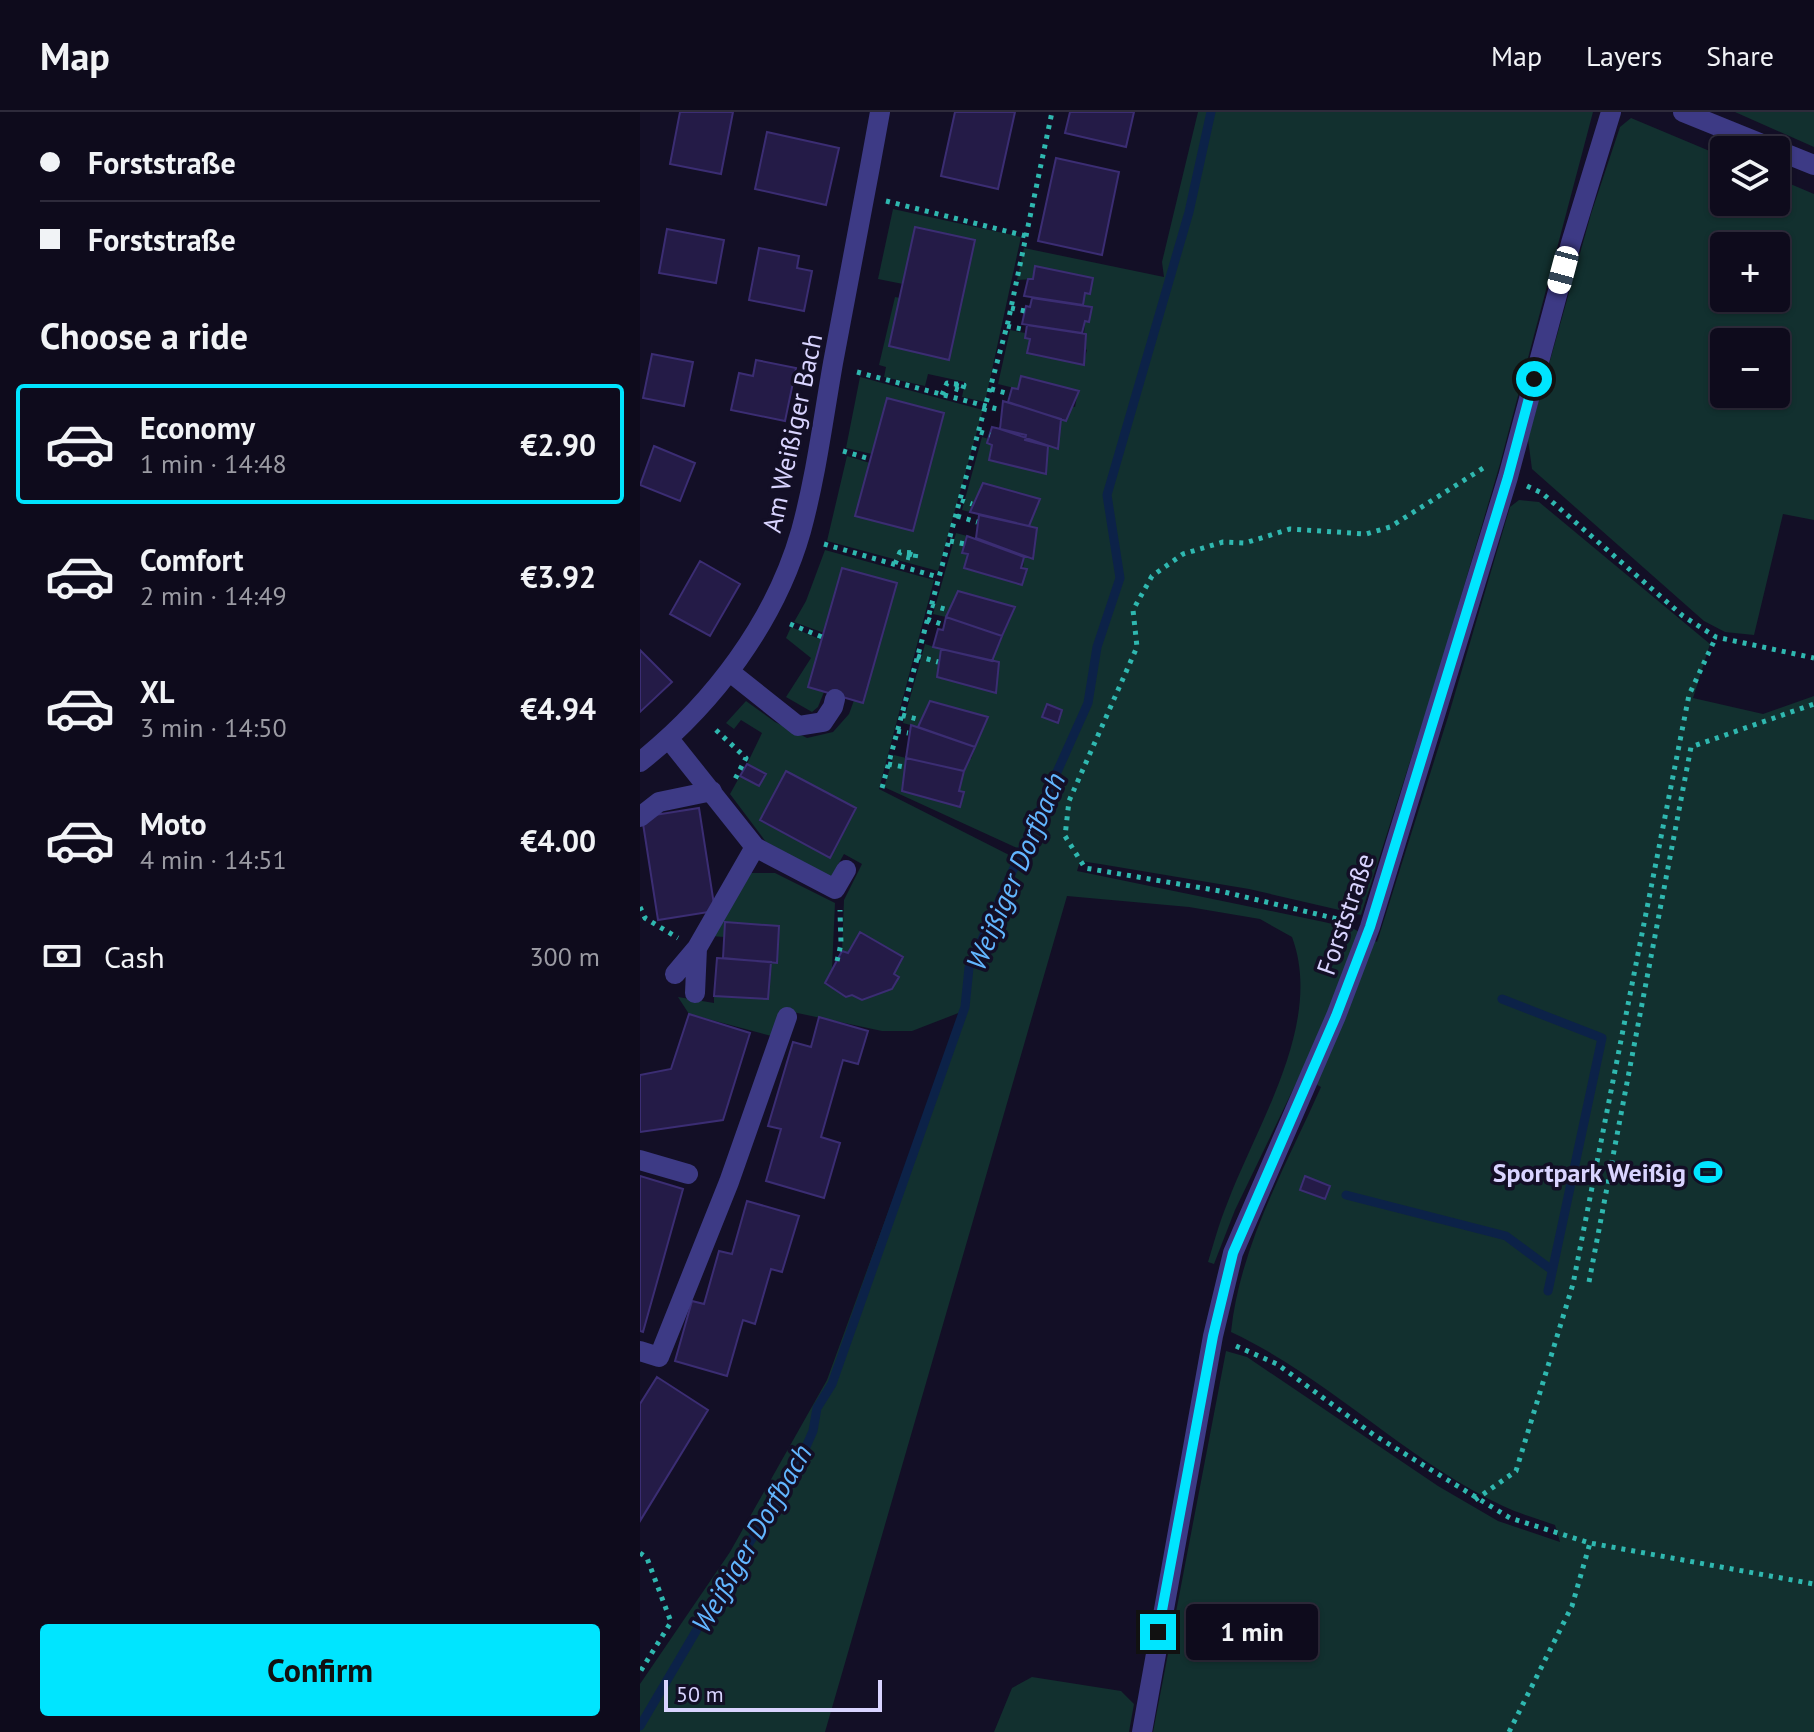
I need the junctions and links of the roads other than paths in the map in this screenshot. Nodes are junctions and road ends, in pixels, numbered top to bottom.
1 (880, 112) edge
2 (1611, 112) edge
3 (1683, 112) edge
4 (1814, 165) edge
5 (730, 672) junction
6 (835, 699) dead end
7 (669, 739) junction
8 (640, 762) edge
9 (717, 797) junction
10 (640, 817) edge
11 (755, 847) junction
12 (846, 870) dead end
13 (697, 948) junction
14 (675, 974) dead end
15 (695, 993) dead end
16 (787, 1017) dead end
17 (640, 1160) edge
18 (688, 1174) dead end
19 (640, 1351) edge
20 (1142, 1732) edge

1 - 5 street, Am Weißiger Bach
2 - 20 street, Forststraße
3 - 4 street
5 - 6 street
5 - 7 street, Am Weißiger Bach
7 - 8 street, Am Weißiger Bach
7 - 9 street
9 - 10 street
9 - 11 street
11 - 12 street
11 - 13 street
13 - 14 street
13 - 15 street
16 - 19 street
17 - 18 street

